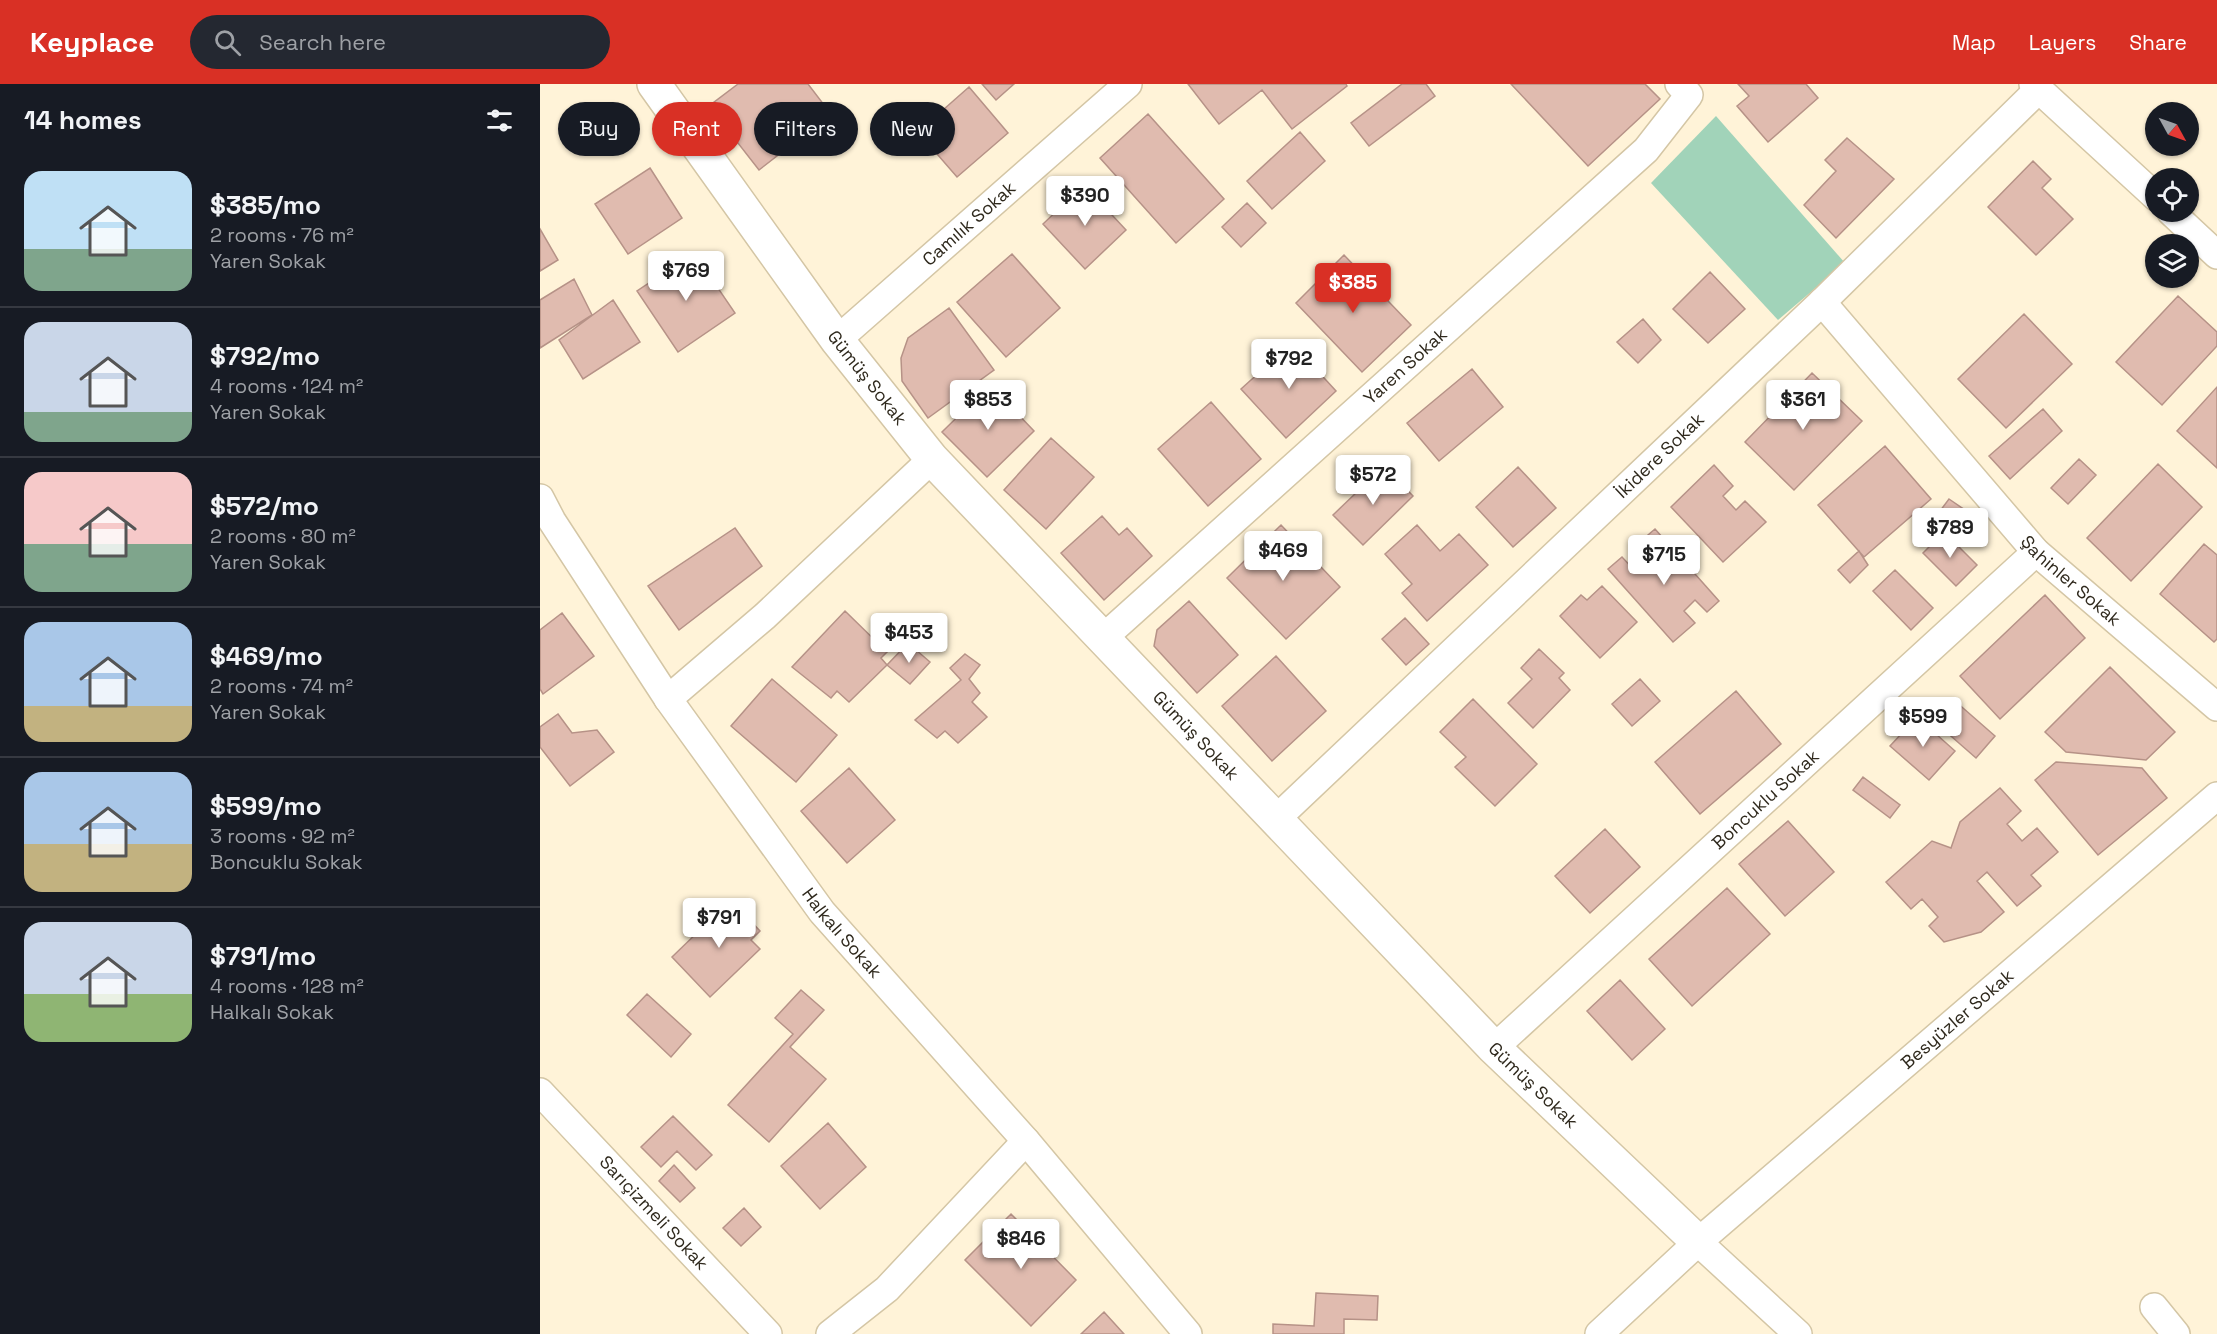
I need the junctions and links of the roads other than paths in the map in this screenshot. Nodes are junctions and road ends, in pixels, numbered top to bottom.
1 (654, 84) edge
2 (1128, 84) edge
3 (1679, 84) edge
4 (2036, 86) edge
5 (2145, 187) edge
6 (2182, 222) edge
7 (2217, 255) edge
8 (1822, 302) junction
9 (837, 340) junction
10 (932, 459) junction
11 (540, 498) edge
12 (2036, 552) junction
13 (1102, 639) junction
14 (668, 699) junction
15 (2217, 707) edge
16 (2217, 796) edge
17 (1275, 820) junction
18 (1494, 1048) junction
19 (540, 1092) edge
20 (1026, 1141) junction
21 (1698, 1242) junction
22 (2154, 1306) dead end
23 (768, 1334) edge
24 (830, 1334) edge
25 (1188, 1334) edge
26 (1599, 1334) edge
27 (1798, 1334) edge
28 (2176, 1334) edge

1 - 9 street, Gümüş Sokak
2 - 9 street, Camılık Sokak
3 - 13 street, Yaren Sokak
4 - 5 street
4 - 8 street, İkidere Sokak
6 - 7 street
8 - 12 street, Şahinler Sokak
8 - 17 street, İkidere Sokak
9 - 10 street, Gümüş Sokak
10 - 13 street, Gümüş Sokak
10 - 14 street
11 - 14 street, Halkalı Sokak
12 - 15 street, Şahinler Sokak
12 - 18 street, Boncuklu Sokak
13 - 17 street, Gümüş Sokak
14 - 20 street, Halkalı Sokak
16 - 21 street, Besyüzler Sokak
17 - 18 street, Gümüş Sokak
18 - 21 street, Gümüş Sokak
19 - 23 street, Sarıçizmeli Sokak
20 - 24 street
20 - 25 street, Halkalı Sokak
21 - 26 street, Besyüzler Sokak
21 - 27 street, Gümüş Sokak
22 - 28 street

